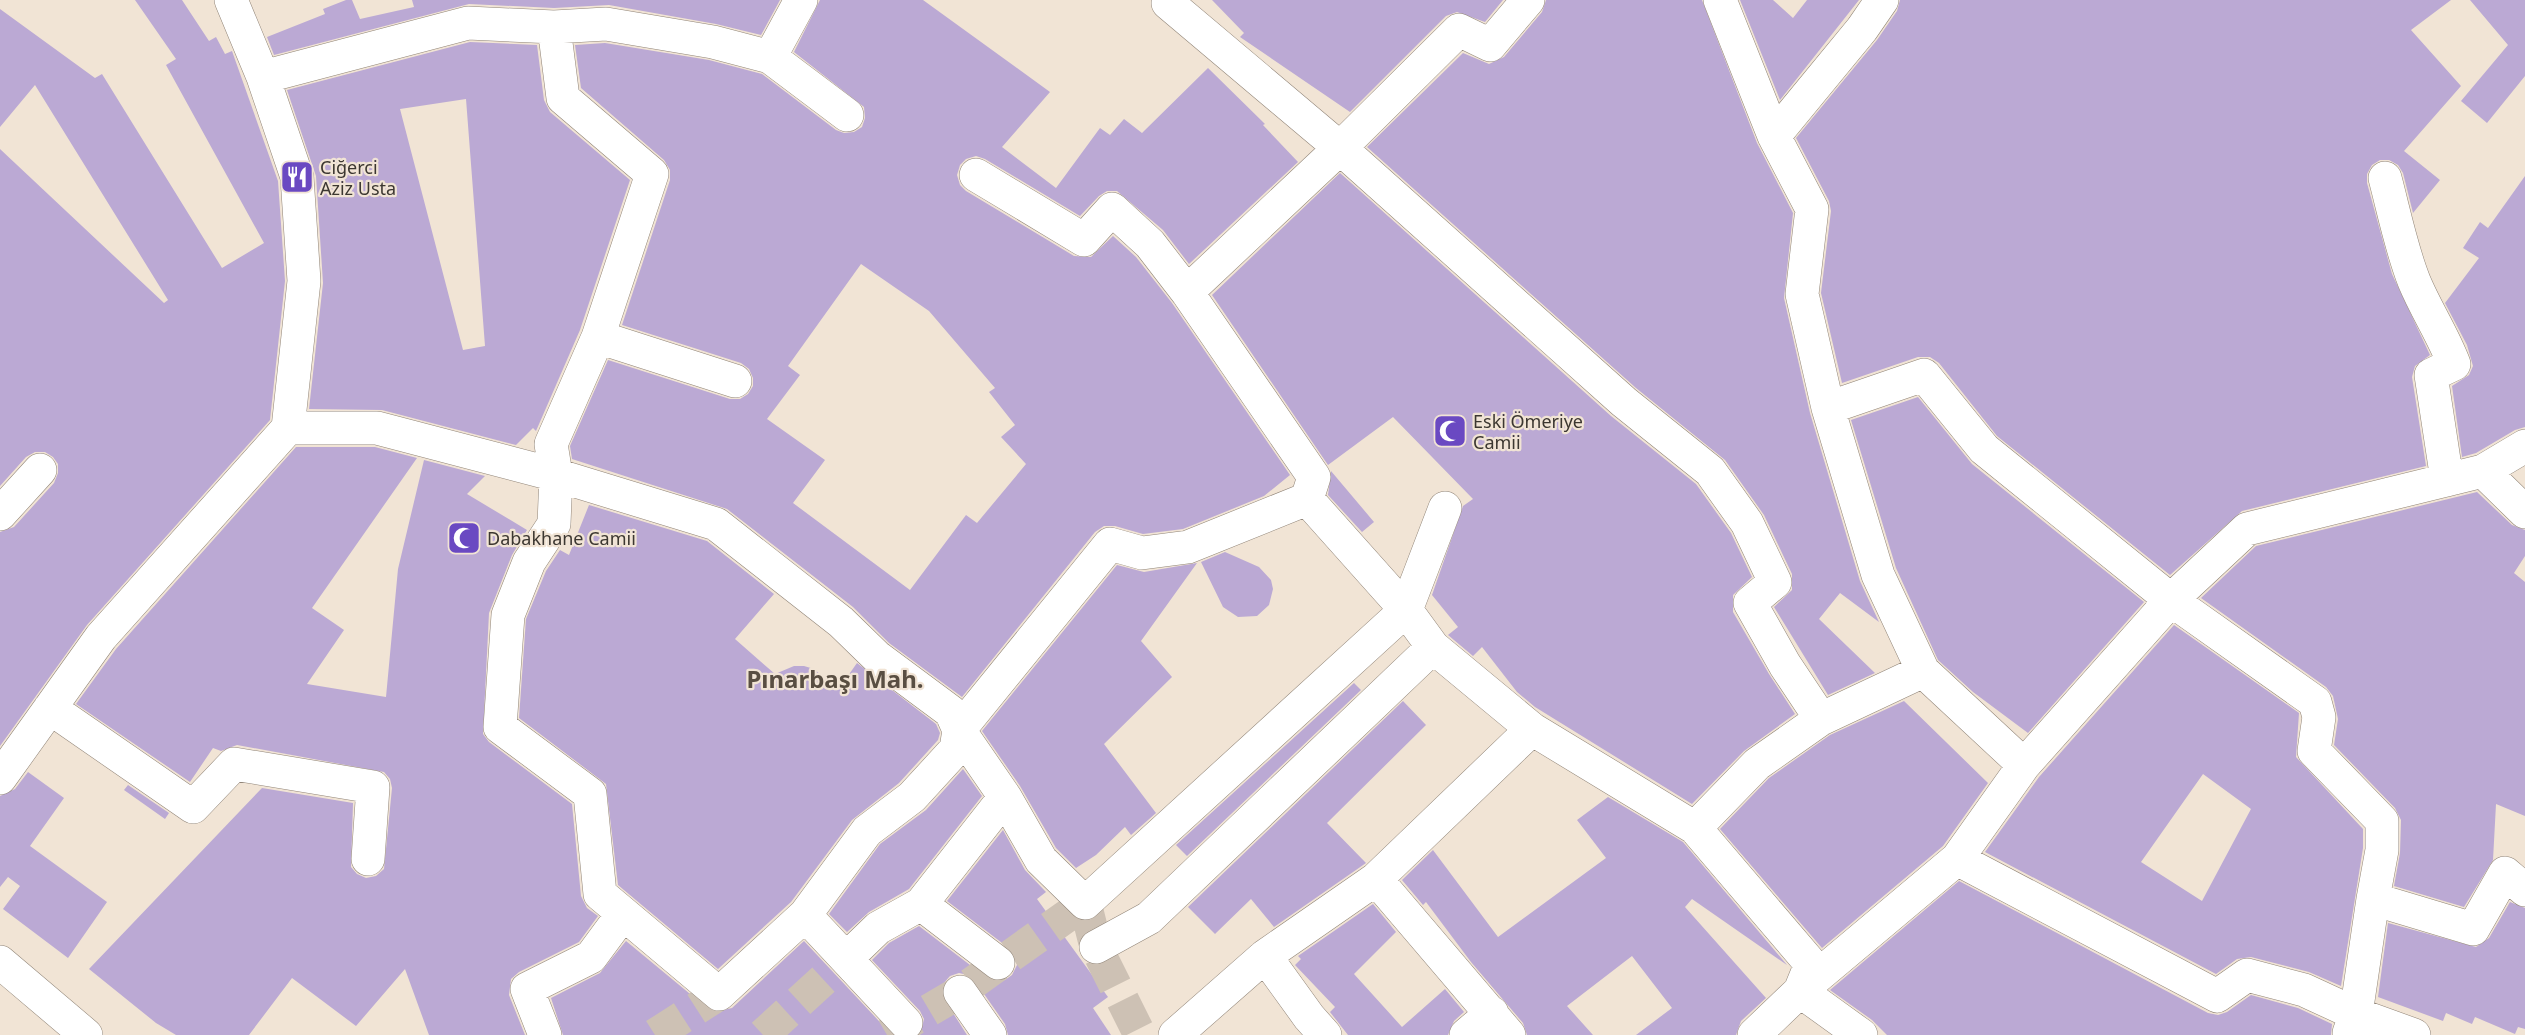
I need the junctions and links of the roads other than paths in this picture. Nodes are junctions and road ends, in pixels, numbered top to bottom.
1 (231, 0) edge
2 (801, 0) edge
3 (1528, 0) edge
4 (1720, 0) edge
5 (1882, 0) edge
6 (1167, 1) edge
7 (607, 12) edge
8 (554, 27) junction
9 (770, 57) junction
10 (263, 77) junction
11 (847, 115) dead end
12 (1774, 136) junction
13 (1340, 148) junction
14 (976, 175) dead end
15 (2385, 178) dead end
16 (1187, 292) junction
17 (598, 337) junction
18 (735, 381) dead end
19 (1828, 408) junction
20 (288, 428) junction
21 (2525, 446) edge
22 (40, 470) dead end
23 (2483, 471) junction
24 (556, 475) junction
25 (2448, 480) junction
26 (1307, 499) junction
27 (1445, 508) dead end
28 (2525, 512) edge
29 (0, 514) edge
30 (2171, 600) junction
31 (1406, 610) junction
32 (1432, 646) junction
33 (1923, 671) junction
34 (50, 708) junction
35 (1821, 718) junction
36 (1533, 729) junction
37 (959, 730) junction
38 (2024, 765) junction
39 (0, 778) edge
40 (1005, 797) junction
41 (1695, 828) junction
42 (368, 859) dead end
43 (1956, 859) junction
44 (1376, 879) junction
45 (2525, 890) edge
46 (2373, 899) junction
47 (921, 904) junction
48 (622, 915) junction
49 (805, 915) junction
50 (1096, 947) dead end
51 (1265, 956) junction
52 (847, 958) junction
53 (0, 962) edge
54 (998, 963) dead end
55 (1800, 991) junction
56 (960, 992) dead end
57 (906, 1023) dead end
58 (1500, 1024) edge
59 (2353, 1025) edge
60 (1307, 1029) edge
61 (86, 1035) edge
62 (545, 1035) edge
63 (990, 1035) edge
64 (1175, 1035) edge
65 (1466, 1035) edge
66 (1754, 1035) edge
67 (1861, 1035) edge
68 (2414, 1035) edge

1 - 10 street
2 - 9 street
3 - 13 street
4 - 12 street
5 - 12 street
6 - 13 street
7 - 8 street
7 - 9 street
8 - 10 street
8 - 17 street
9 - 11 street
10 - 20 street
12 - 19 street
13 - 16 street
13 - 35 street
14 - 16 street
15 - 25 street
16 - 26 street
17 - 18 street
17 - 24 street
19 - 30 street
19 - 33 street
20 - 24 street
20 - 34 street
21 - 23 street
22 - 29 street
23 - 25 street
23 - 28 street
24 - 37 street
24 - 48 street
25 - 30 street
26 - 31 street
26 - 37 street
27 - 31 street
30 - 38 street
30 - 46 street
31 - 32 street
31 - 40 street
32 - 36 street
32 - 50 street
33 - 35 street
33 - 38 street
34 - 39 street
34 - 42 street
35 - 41 street
36 - 41 street
36 - 44 street
37 - 40 street
37 - 49 street
38 - 43 street
40 - 47 street
41 - 55 street
43 - 55 street
43 - 59 street
44 - 51 street
44 - 58 street
45 - 46 street
46 - 59 street
47 - 52 street
47 - 54 street
48 - 49 street
48 - 62 street
49 - 52 street
51 - 60 street
51 - 64 street
52 - 57 street
53 - 61 street
55 - 66 street
55 - 67 street
56 - 63 street
58 - 65 street
59 - 68 street

